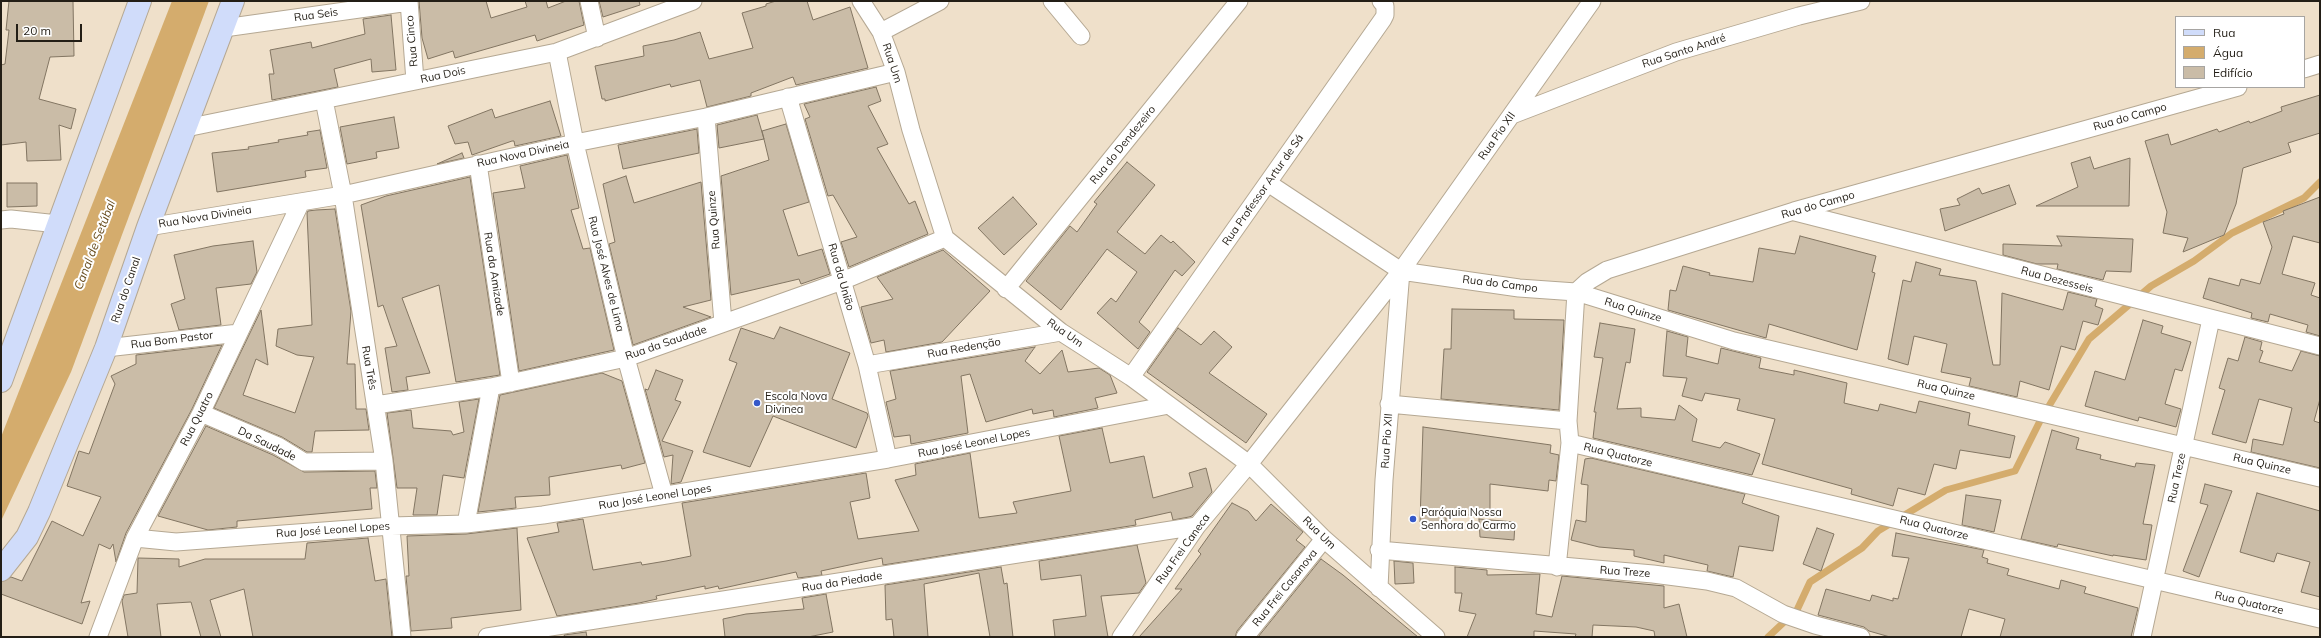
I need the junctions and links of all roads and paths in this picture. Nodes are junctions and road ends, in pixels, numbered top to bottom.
1 (140, 1) edge
2 (233, 1) edge
3 (589, 1) edge
4 (693, 1) edge
5 (861, 1) edge
6 (940, 1) edge
7 (1052, 1) edge
8 (1239, 1) edge
9 (1381, 1) edge
10 (1592, 1) edge
11 (1861, 1) edge
12 (408, 2) edge
13 (341, 6) edge
14 (224, 28) junction
15 (881, 32) junction
16 (1080, 36) dead end
17 (597, 38) junction
18 (557, 52) junction
19 (2320, 64) edge
20 (2305, 69) edge
21 (896, 72) junction
22 (415, 81) junction
23 (2234, 88) edge
24 (788, 97) junction
25 (324, 100) junction
26 (1512, 115) junction
27 (706, 117) junction
28 (186, 128) junction
29 (574, 143) junction
30 (478, 164) junction
31 (1268, 183) junction
32 (343, 195) junction
33 (301, 202) junction
34 (1794, 211) junction
35 (1, 220) edge
36 (58, 224) junction
37 (148, 226) junction
38 (945, 238) junction
39 (1401, 271) junction
40 (842, 281) junction
41 (1006, 289) junction
42 (1576, 292) junction
43 (2211, 319) junction
44 (723, 323) junction
45 (239, 332) junction
46 (1061, 332) junction
47 (2320, 346) edge
48 (106, 348) junction
49 (626, 358) junction
50 (866, 366) junction
51 (1131, 377) junction
52 (1, 381) edge
53 (511, 383) junction
54 (491, 387) junction
55 (1389, 404) junction
56 (376, 405) junction
57 (1169, 405) junction
58 (201, 413) junction
59 (1568, 421) junction
60 (1570, 443) junction
61 (2183, 446) junction
62 (888, 459) junction
63 (384, 461) junction
64 (1249, 464) junction
65 (2320, 478) edge
66 (664, 495) junction
67 (466, 524) junction
68 (391, 526) junction
69 (1197, 526) junction
70 (135, 538) junction
71 (1324, 539) junction
72 (1379, 550) junction
73 (1557, 567) junction
74 (1, 570) edge
75 (2155, 582) junction
76 (1379, 588) junction
77 (2320, 619) edge
78 (98, 637) edge
79 (402, 637) edge
80 (487, 637) edge
81 (1121, 637) edge
82 (1245, 637) edge
83 (1436, 637) edge
84 (1861, 637) edge
85 (2142, 637) edge

1 - 36 street
2 - 14 street, Rua do Canal
3 - 17 street
4 - 17 street, Rua Dois
5 - 15 street, Rua Um
6 - 15 street
7 - 16 street
8 - 41 street, Rua do Dendezeiro
9 - 31 street, Rua Professor Artur de Sá
10 - 26 street, Rua Pio XII
11 - 26 street, Rua Santo André
12 - 13 street, Rua Seis
12 - 22 street, Rua Cinco
13 - 14 street, Rua Seis
14 - 28 street, Rua do Canal
15 - 21 street, Rua Um
17 - 18 street, Rua Dois
18 - 22 street, Rua Dois
18 - 29 street, Rua José Alves de Lima
19 - 20 street
21 - 24 street, Rua Nova Divineia
21 - 38 street, Rua Um
22 - 25 street, Rua Dois
23 - 34 street, Rua do Campo
24 - 27 street, Rua Nova Divineia
24 - 40 street, Rua da União
25 - 28 street, Rua Dois
25 - 32 street, Rua Três
26 - 39 street, Rua Pio XII
27 - 29 street, Rua Nova Divineia
27 - 44 street, Rua Quinze
28 - 37 street, Rua do Canal
29 - 30 street, Rua Nova Divineia
29 - 49 street, Rua José Alves de Lima
30 - 32 street, Rua Nova Divineia
30 - 53 street, Rua da Amizade
31 - 39 street
31 - 51 street, Rua Professor Artur de Sá
32 - 33 street, Rua Nova Divineia
32 - 56 street, Rua Três
33 - 37 street, Rua Nova Divineia
33 - 45 street, Rua Quatro
34 - 42 street, Rua do Campo
34 - 43 street, Rua Dezesseis
35 - 36 street
36 - 52 street
37 - 48 street, Rua do Canal
38 - 40 street, Rua da Saudade
38 - 41 street, Rua Um
39 - 42 street, Rua do Campo
39 - 55 street, Rua Pio XII
39 - 64 street, Rua Pio XII
40 - 44 street, Rua da Saudade
40 - 50 street, Rua da União
41 - 46 street, Rua Um
42 - 59 street, Rua Quatorze
42 - 61 street, Rua Quinze
43 - 47 street, Rua Dezesseis
43 - 61 street, Rua Treze
44 - 49 street, Rua da Saudade
45 - 48 street, Rua Bom Pastor
45 - 58 street, Rua Quatro
46 - 50 street, Rua Redenção
46 - 51 street, Rua Um
48 - 74 street, Rua do Canal
49 - 53 street, Rua da Saudade
49 - 66 street, Rua José Alves de Lima
50 - 62 street, Rua da União
51 - 57 street, Rua Um
53 - 54 street, Rua da Saudade
54 - 56 street, Rua da Saudade
54 - 67 street
55 - 59 street
55 - 72 street, Rua Pio XII
56 - 63 street, Rua Três
57 - 62 street, Rua José Leonel Lopes
57 - 64 street, Rua Um
58 - 63 street, Da Saudade
58 - 70 street, Rua Quatro
59 - 60 street, Rua Quatorze
60 - 73 street
60 - 75 street, Rua Quatorze
61 - 65 street, Rua Quinze
61 - 75 street, Rua Treze
62 - 66 street, Rua José Leonel Lopes
63 - 68 street, Rua Três
64 - 69 street, Rua Frei Caneca
64 - 71 street, Rua Um
66 - 67 street, Rua José Leonel Lopes
67 - 68 street, Rua José Leonel Lopes
68 - 70 street, Rua José Leonel Lopes
68 - 79 street, Rua Três
69 - 80 street, Rua da Piedade
69 - 81 street, Rua Frei Caneca
70 - 78 street, Rua Quatro
71 - 76 street, Rua Um
71 - 82 street, Rua Frei Casanova
72 - 73 street, Rua Treze
72 - 76 street, Rua Pio XII
73 - 84 street, Rua Treze
75 - 77 street, Rua Quatorze
75 - 85 street, Rua Treze
76 - 83 street, Rua Um

